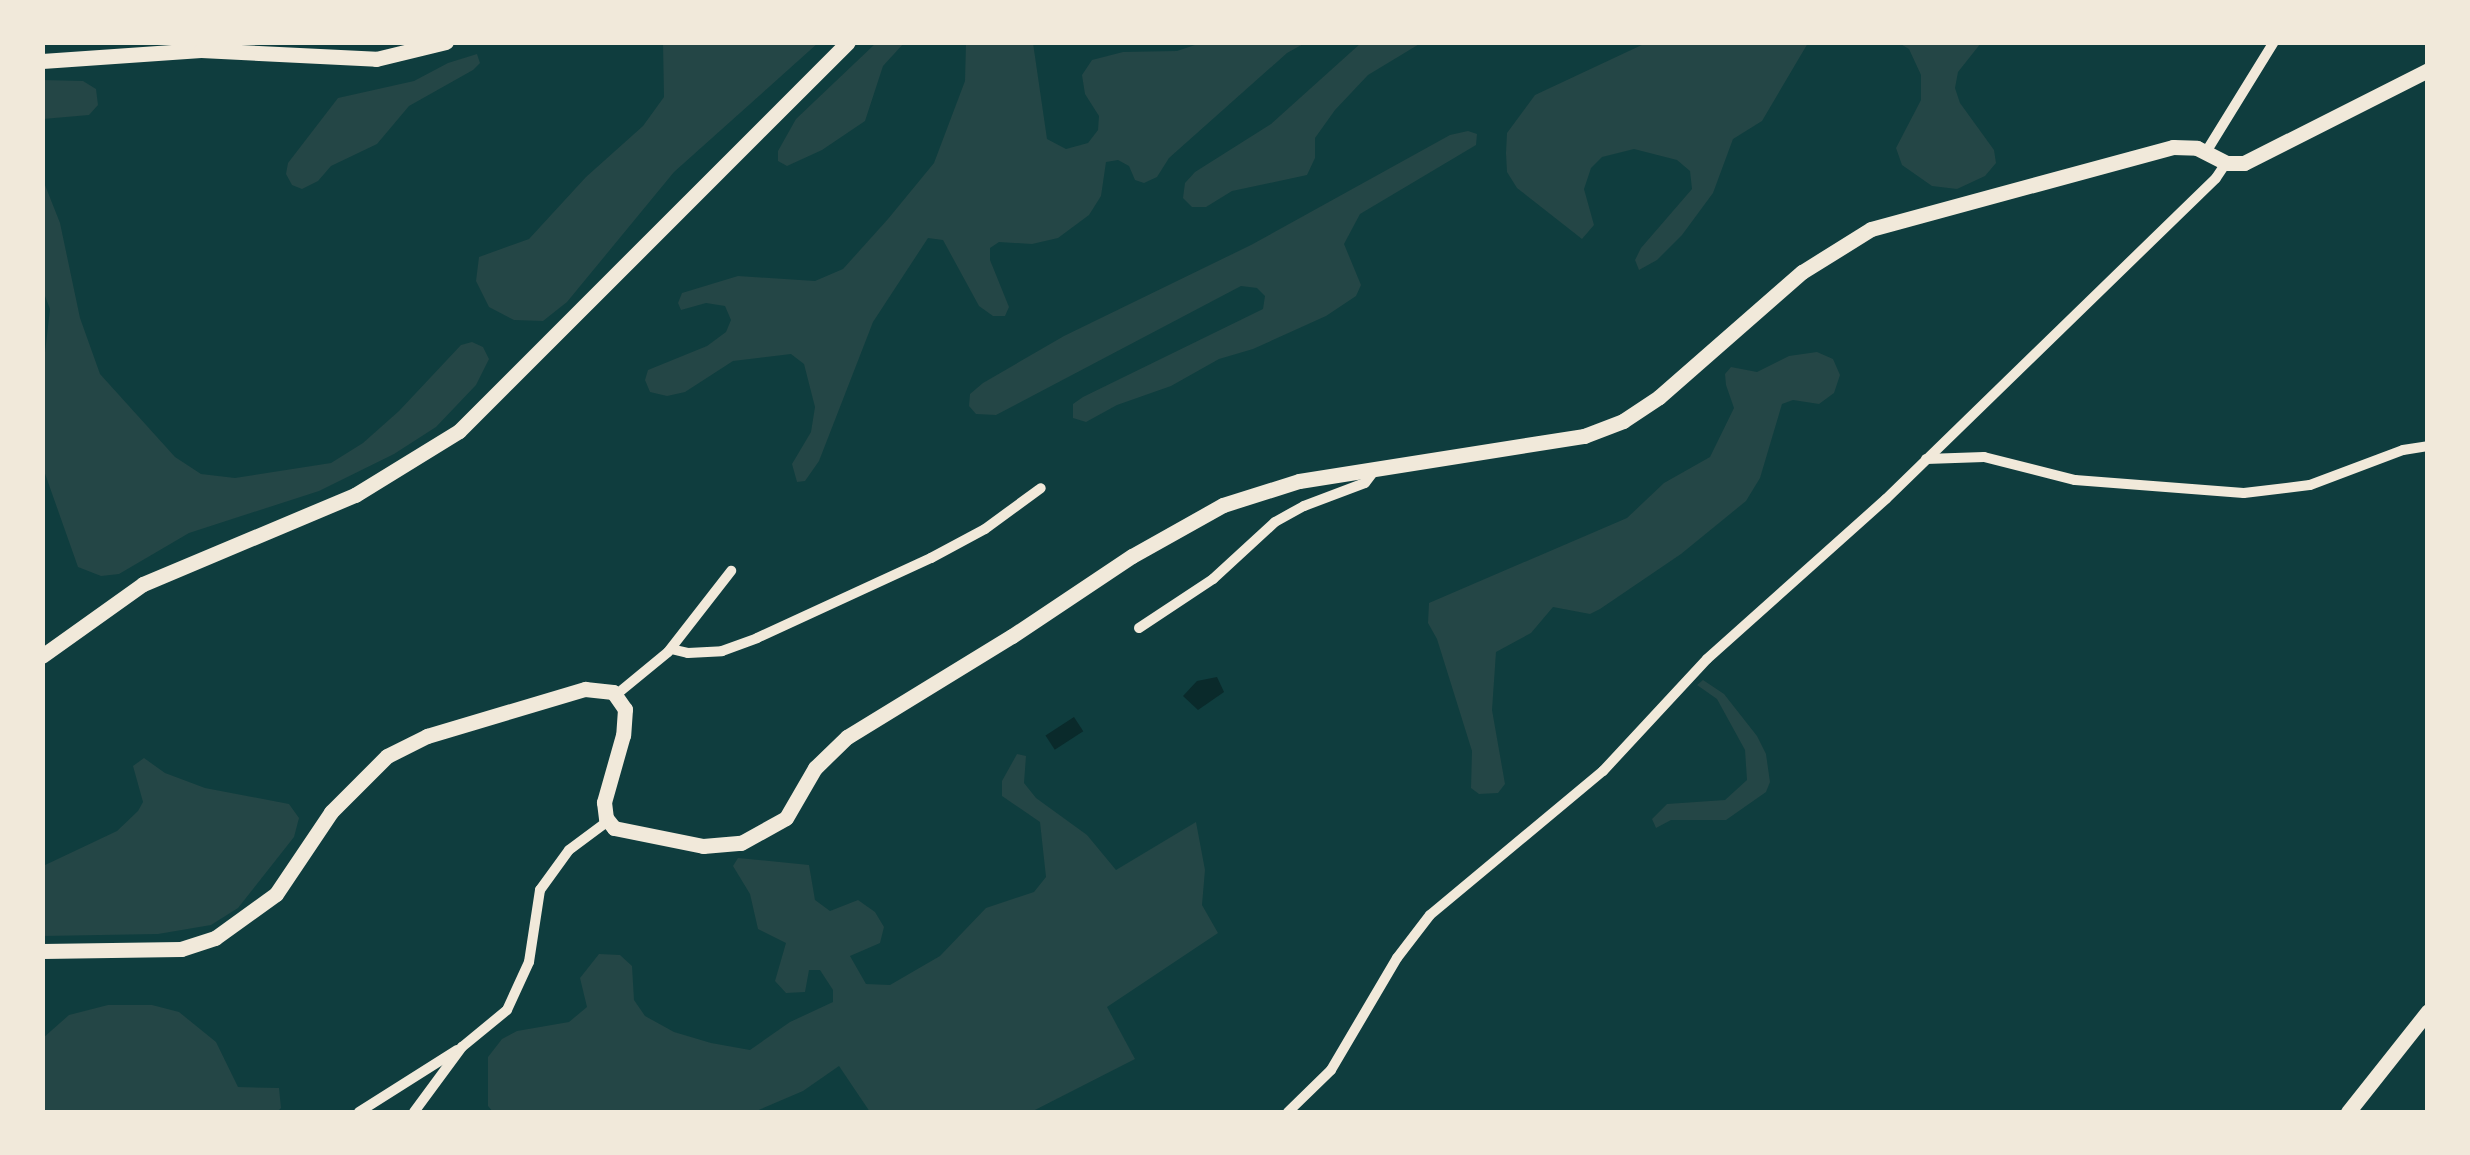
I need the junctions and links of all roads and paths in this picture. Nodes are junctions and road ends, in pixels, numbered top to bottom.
1 (446, 42) edge
2 (848, 42) edge
3 (2274, 42) edge
4 (42, 61) edge
5 (2428, 70) edge
6 (2216, 158) junction
7 (2428, 446) edge
8 (1926, 459) junction
9 (1374, 470) junction
10 (1041, 488) dead end
11 (731, 571) dead end
12 (1139, 628) dead end
13 (671, 648) junction
14 (42, 656) edge
15 (617, 694) junction
16 (608, 821) junction
17 (42, 951) edge
18 (2428, 1010) edge
19 (462, 1047) junction
20 (359, 1112) edge
21 (414, 1112) edge
22 (1288, 1112) edge
23 (2348, 1112) edge

1 - 4 street
2 - 14 street
3 - 6 street
5 - 6 street
6 - 8 street
6 - 9 street
7 - 8 street
8 - 22 street
9 - 12 street
9 - 16 street
10 - 13 street
11 - 13 street
13 - 15 street
15 - 16 street
15 - 17 street
16 - 19 street
18 - 23 street
19 - 20 street
19 - 21 street

